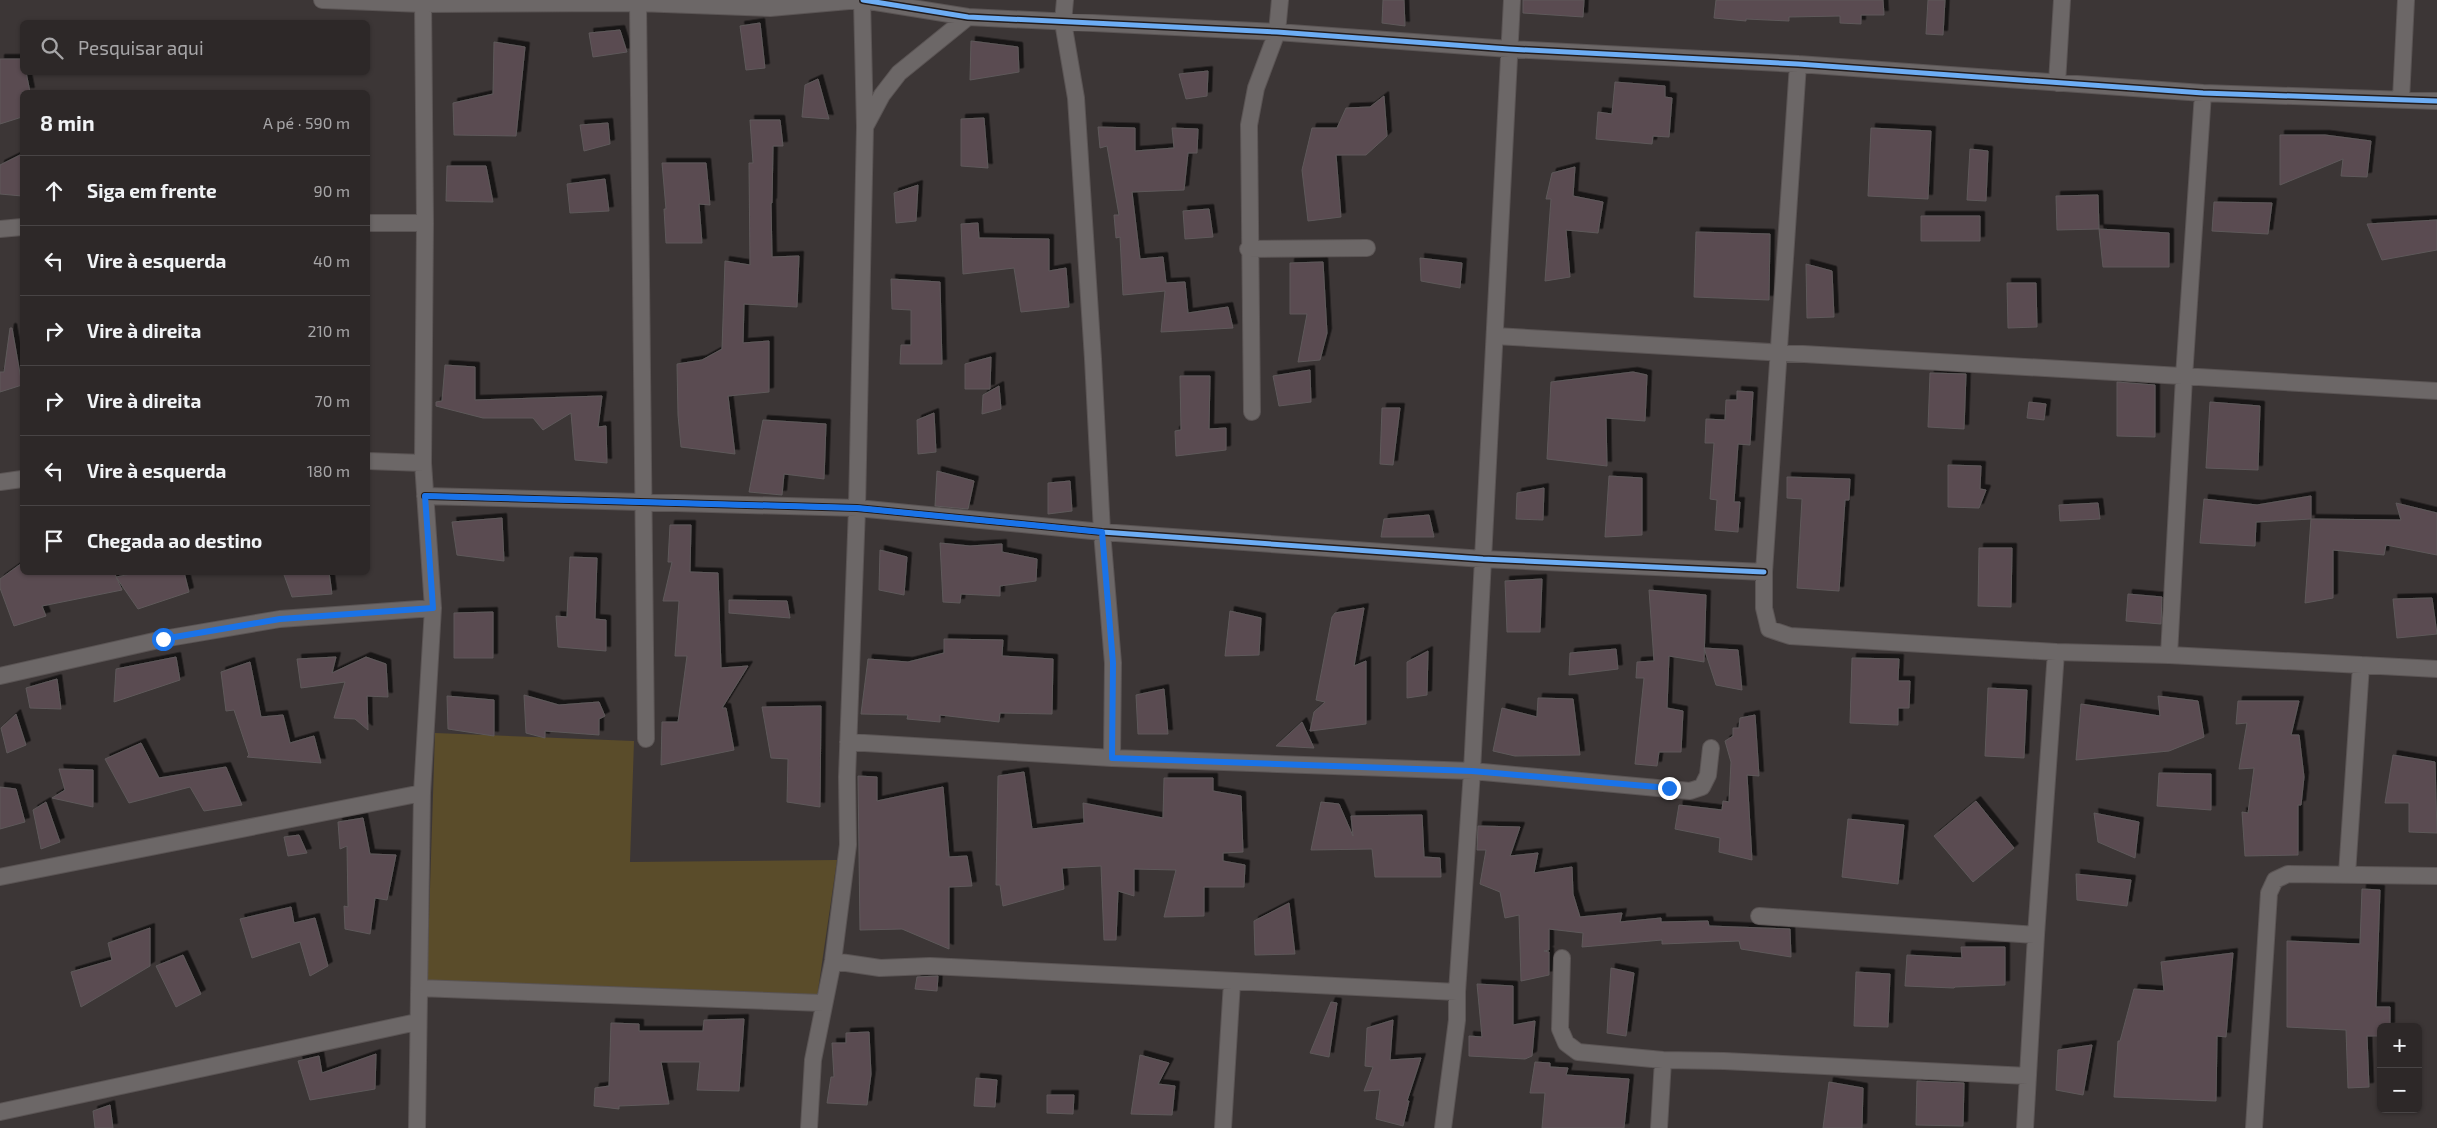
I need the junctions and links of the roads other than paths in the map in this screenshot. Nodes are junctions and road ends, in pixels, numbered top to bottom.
1 (322, 0) edge
2 (861, 0) edge
3 (1065, 0) edge
4 (1280, 0) edge
5 (1512, 0) edge
6 (2062, 0) edge
7 (2406, 0) edge
8 (423, 2) edge
9 (638, 3) junction
10 (771, 4) edge
11 (968, 17) junction
12 (1063, 22) junction
13 (1277, 32) junction
14 (1509, 49) junction
15 (1798, 64) junction
16 (2056, 82) junction
17 (2203, 93) junction
18 (2402, 99) junction
19 (2437, 101) edge
20 (865, 127) junction
21 (370, 223) edge
22 (425, 224) junction
23 (20, 227) edge
24 (0, 229) edge
25 (1367, 248) dead end
26 (1248, 249) junction
27 (1495, 336) junction
28 (1778, 354) junction
29 (2184, 377) junction
30 (2437, 391) edge
31 (1252, 412) dead end
32 (370, 461) edge
33 (423, 463) junction
34 (20, 479) edge
35 (0, 482) edge
36 (425, 496) junction
37 (645, 503) junction
38 (857, 508) junction
39 (1102, 532) junction
40 (1483, 559) junction
41 (1764, 572) junction
42 (433, 608) junction
43 (2056, 652) junction
44 (2169, 655) junction
45 (2362, 665) junction
46 (2437, 669) edge
47 (0, 676) edge
48 (646, 739) dead end
49 (848, 742) junction
50 (1711, 748) dead end
51 (1112, 758) junction
52 (1472, 771) junction
53 (422, 793) junction
54 (2347, 874) junction
55 (0, 876) edge
56 (2437, 876) edge
57 (1759, 916) dead end
58 (2036, 935) junction
59 (1562, 958) dead end
60 (833, 961) junction
61 (1232, 982) junction
62 (419, 988) junction
63 (1457, 992) junction
64 (823, 1003) junction
65 (417, 1022) junction
66 (1663, 1060) junction
67 (2028, 1076) junction
68 (0, 1112) edge
69 (416, 1128) edge
70 (809, 1128) edge
71 (1222, 1128) edge
72 (1443, 1128) edge
73 (1659, 1128) edge
74 (2025, 1128) edge
75 (2254, 1128) edge

1 - 8 street
2 - 10 street
2 - 11 street
2 - 20 street
3 - 12 street
4 - 13 street
5 - 14 street
6 - 16 street
7 - 18 street
8 - 9 street
8 - 22 street
9 - 10 street
9 - 37 street
11 - 12 street
11 - 20 street
12 - 13 street
12 - 39 street
13 - 14 street
13 - 26 street
14 - 15 street
14 - 27 street
15 - 16 street
15 - 28 street
16 - 17 street
17 - 18 street
17 - 29 street
18 - 19 street
20 - 38 street
21 - 22 street
22 - 33 street
23 - 24 street
25 - 26 street
26 - 31 street
27 - 28 street
27 - 40 street
28 - 29 street
28 - 41 street
29 - 30 street
29 - 44 street
32 - 33 street
33 - 36 street
34 - 35 street
36 - 37 street
36 - 42 street
37 - 38 street
37 - 48 street
38 - 39 street
38 - 49 street
39 - 40 street
39 - 51 street
40 - 41 street
40 - 52 street
41 - 43 street
42 - 47 street
42 - 53 street
43 - 44 street
43 - 58 street
44 - 45 street
45 - 46 street
45 - 54 street
49 - 51 street
49 - 60 street
50 - 52 street
51 - 52 street
52 - 63 street
53 - 55 street
53 - 62 street
54 - 56 street
54 - 75 street
57 - 58 street
58 - 67 street
59 - 66 street
60 - 61 street
60 - 64 street
61 - 63 street
61 - 71 street
62 - 64 street
62 - 65 street
63 - 72 street
64 - 70 street
65 - 68 street
65 - 69 street
66 - 67 street
66 - 73 street
67 - 74 street

